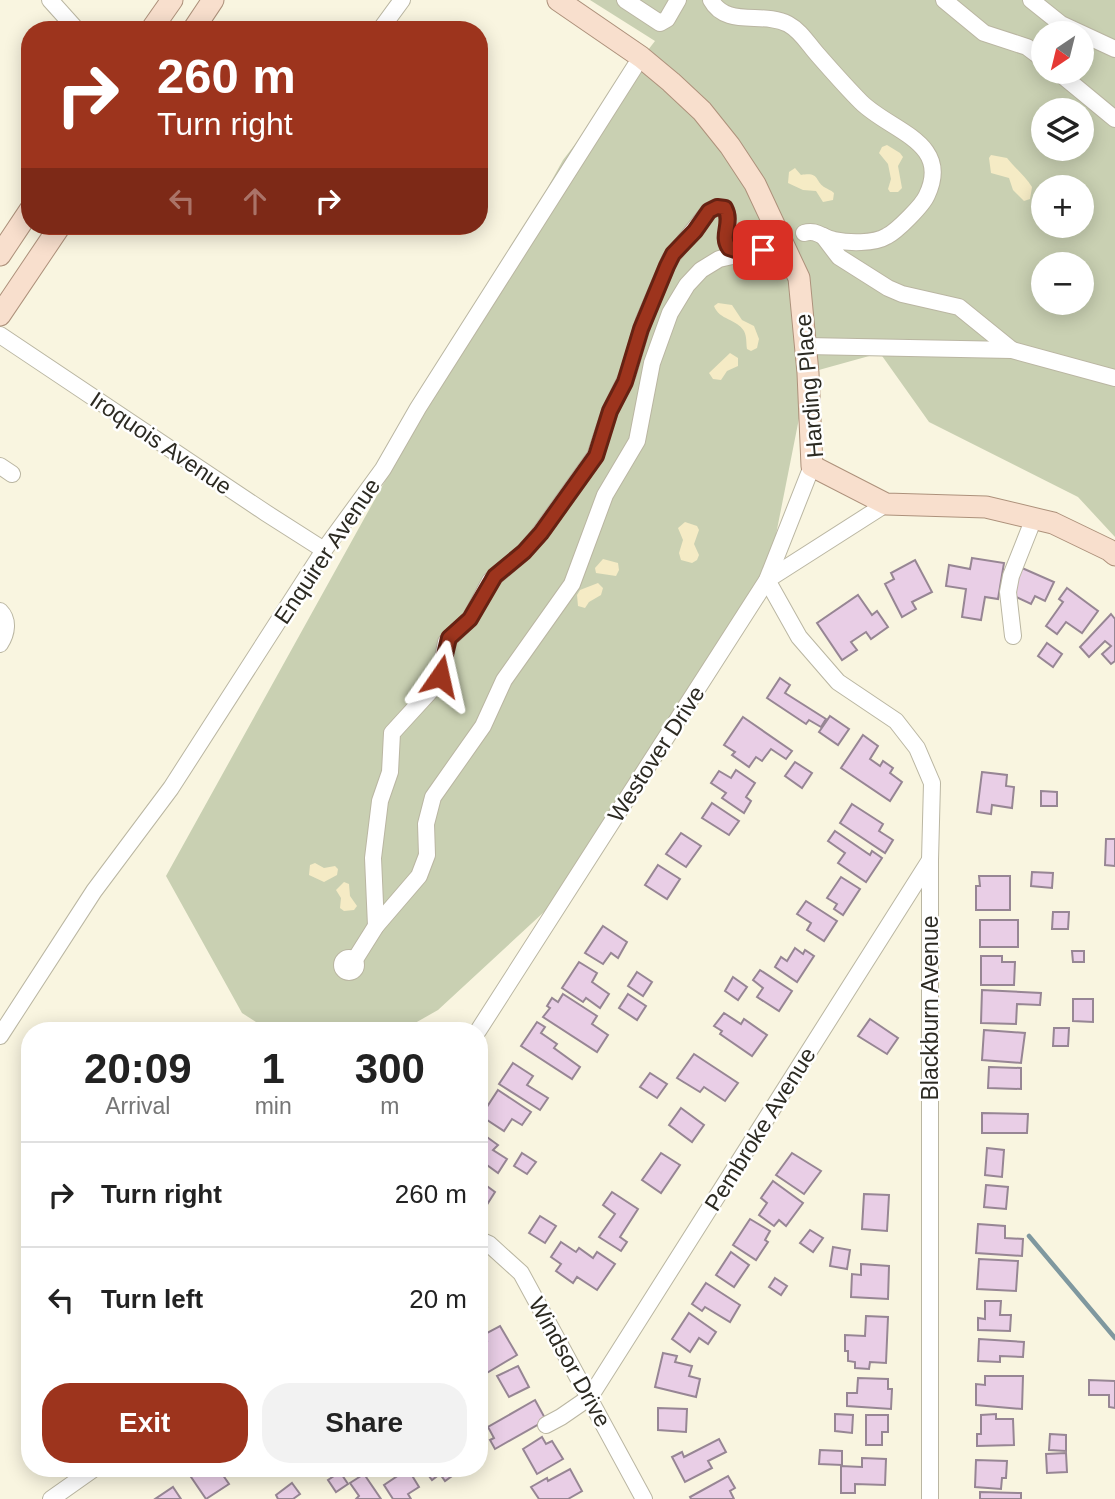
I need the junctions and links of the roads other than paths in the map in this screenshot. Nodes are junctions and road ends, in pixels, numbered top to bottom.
1 (50, 0) edge
2 (172, 0) edge
3 (213, 0) edge
4 (402, 0) edge
5 (558, 0) edge
6 (625, 0) edge
7 (678, 0) edge
8 (711, 0) edge
9 (944, 0) edge
10 (1031, 0) edge
11 (69, 21) edge
12 (158, 21) edge
13 (199, 21) edge
14 (387, 21) edge
15 (1115, 49) edge
16 (1031, 50) edge
17 (641, 57) junction
18 (1073, 84) edge
19 (1115, 119) edge
20 (21, 224) edge
21 (804, 233) dead end
22 (54, 235) edge
23 (823, 236) junction
24 (763, 250) dead end
25 (741, 254) junction
26 (0, 255) edge
27 (0, 315) edge
28 (0, 335) edge
29 (806, 346) junction
30 (1012, 350) junction
31 (1115, 378) edge
32 (812, 466) junction
33 (886, 504) junction
34 (1034, 519) junction
35 (324, 550) junction
36 (1115, 555) edge
37 (767, 580) junction
38 (0, 611) edge
39 (1013, 636) dead end
40 (0, 643) edge
41 (930, 860) junction
42 (376, 926) junction
43 (354, 961) dead end
44 (484, 1022) edge
45 (0, 1036) edge
46 (488, 1244) edge
47 (590, 1397) junction
48 (546, 1425) dead end
49 (82, 1477) edge
50 (51, 1499) edge
51 (644, 1499) edge
52 (930, 1499) edge

1 - 11 street
2 - 12 main road
3 - 13 main road
4 - 14 street
5 - 17 main road, Harding Place
6 - 7 street
8 - 23 street
9 - 16 street
10 - 15 street
17 - 29 main road, Harding Place
17 - 35 street, Enquirer Avenue
18 - 19 street
20 - 26 main road
21 - 23 street
22 - 27 main road
23 - 30 street
24 - 25 street
25 - 42 street
25 - 42 street
28 - 35 street, Iroquois Avenue
29 - 30 street
29 - 32 main road, Harding Place
30 - 31 street
32 - 33 main road, Harding Place
32 - 37 street, Westover Drive
33 - 34 main road, Harding Place
33 - 37 street
34 - 36 main road, Harding Place
34 - 39 street
35 - 45 street, Enquirer Avenue
37 - 41 street, Blackburn Avenue
37 - 44 street, Westover Drive
38 - 40 street
41 - 47 street, Pembroke Avenue
41 - 52 street, Blackburn Avenue
42 - 43 street
46 - 47 street, Windsor Drive
47 - 48 street
47 - 51 street, Windsor Drive
49 - 50 street

